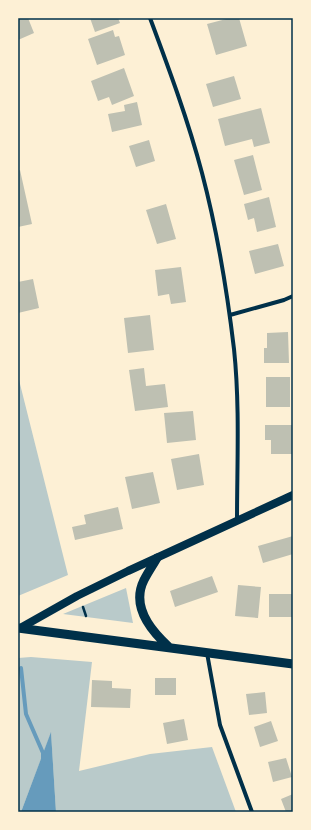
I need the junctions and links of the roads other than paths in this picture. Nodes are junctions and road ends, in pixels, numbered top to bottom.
1 (150, 18) edge
2 (293, 296) edge
3 (230, 315) junction
4 (293, 495) edge
5 (237, 521) junction
6 (158, 558) junction
7 (20, 627) edge
8 (169, 647) junction
9 (207, 652) junction
10 (293, 664) edge
11 (252, 812) edge

1 - 3 street
2 - 3 street
3 - 5 street
4 - 5 main road
5 - 6 main road
6 - 7 main road
6 - 8 main road
7 - 8 main road
8 - 9 main road
9 - 10 main road
9 - 11 street

